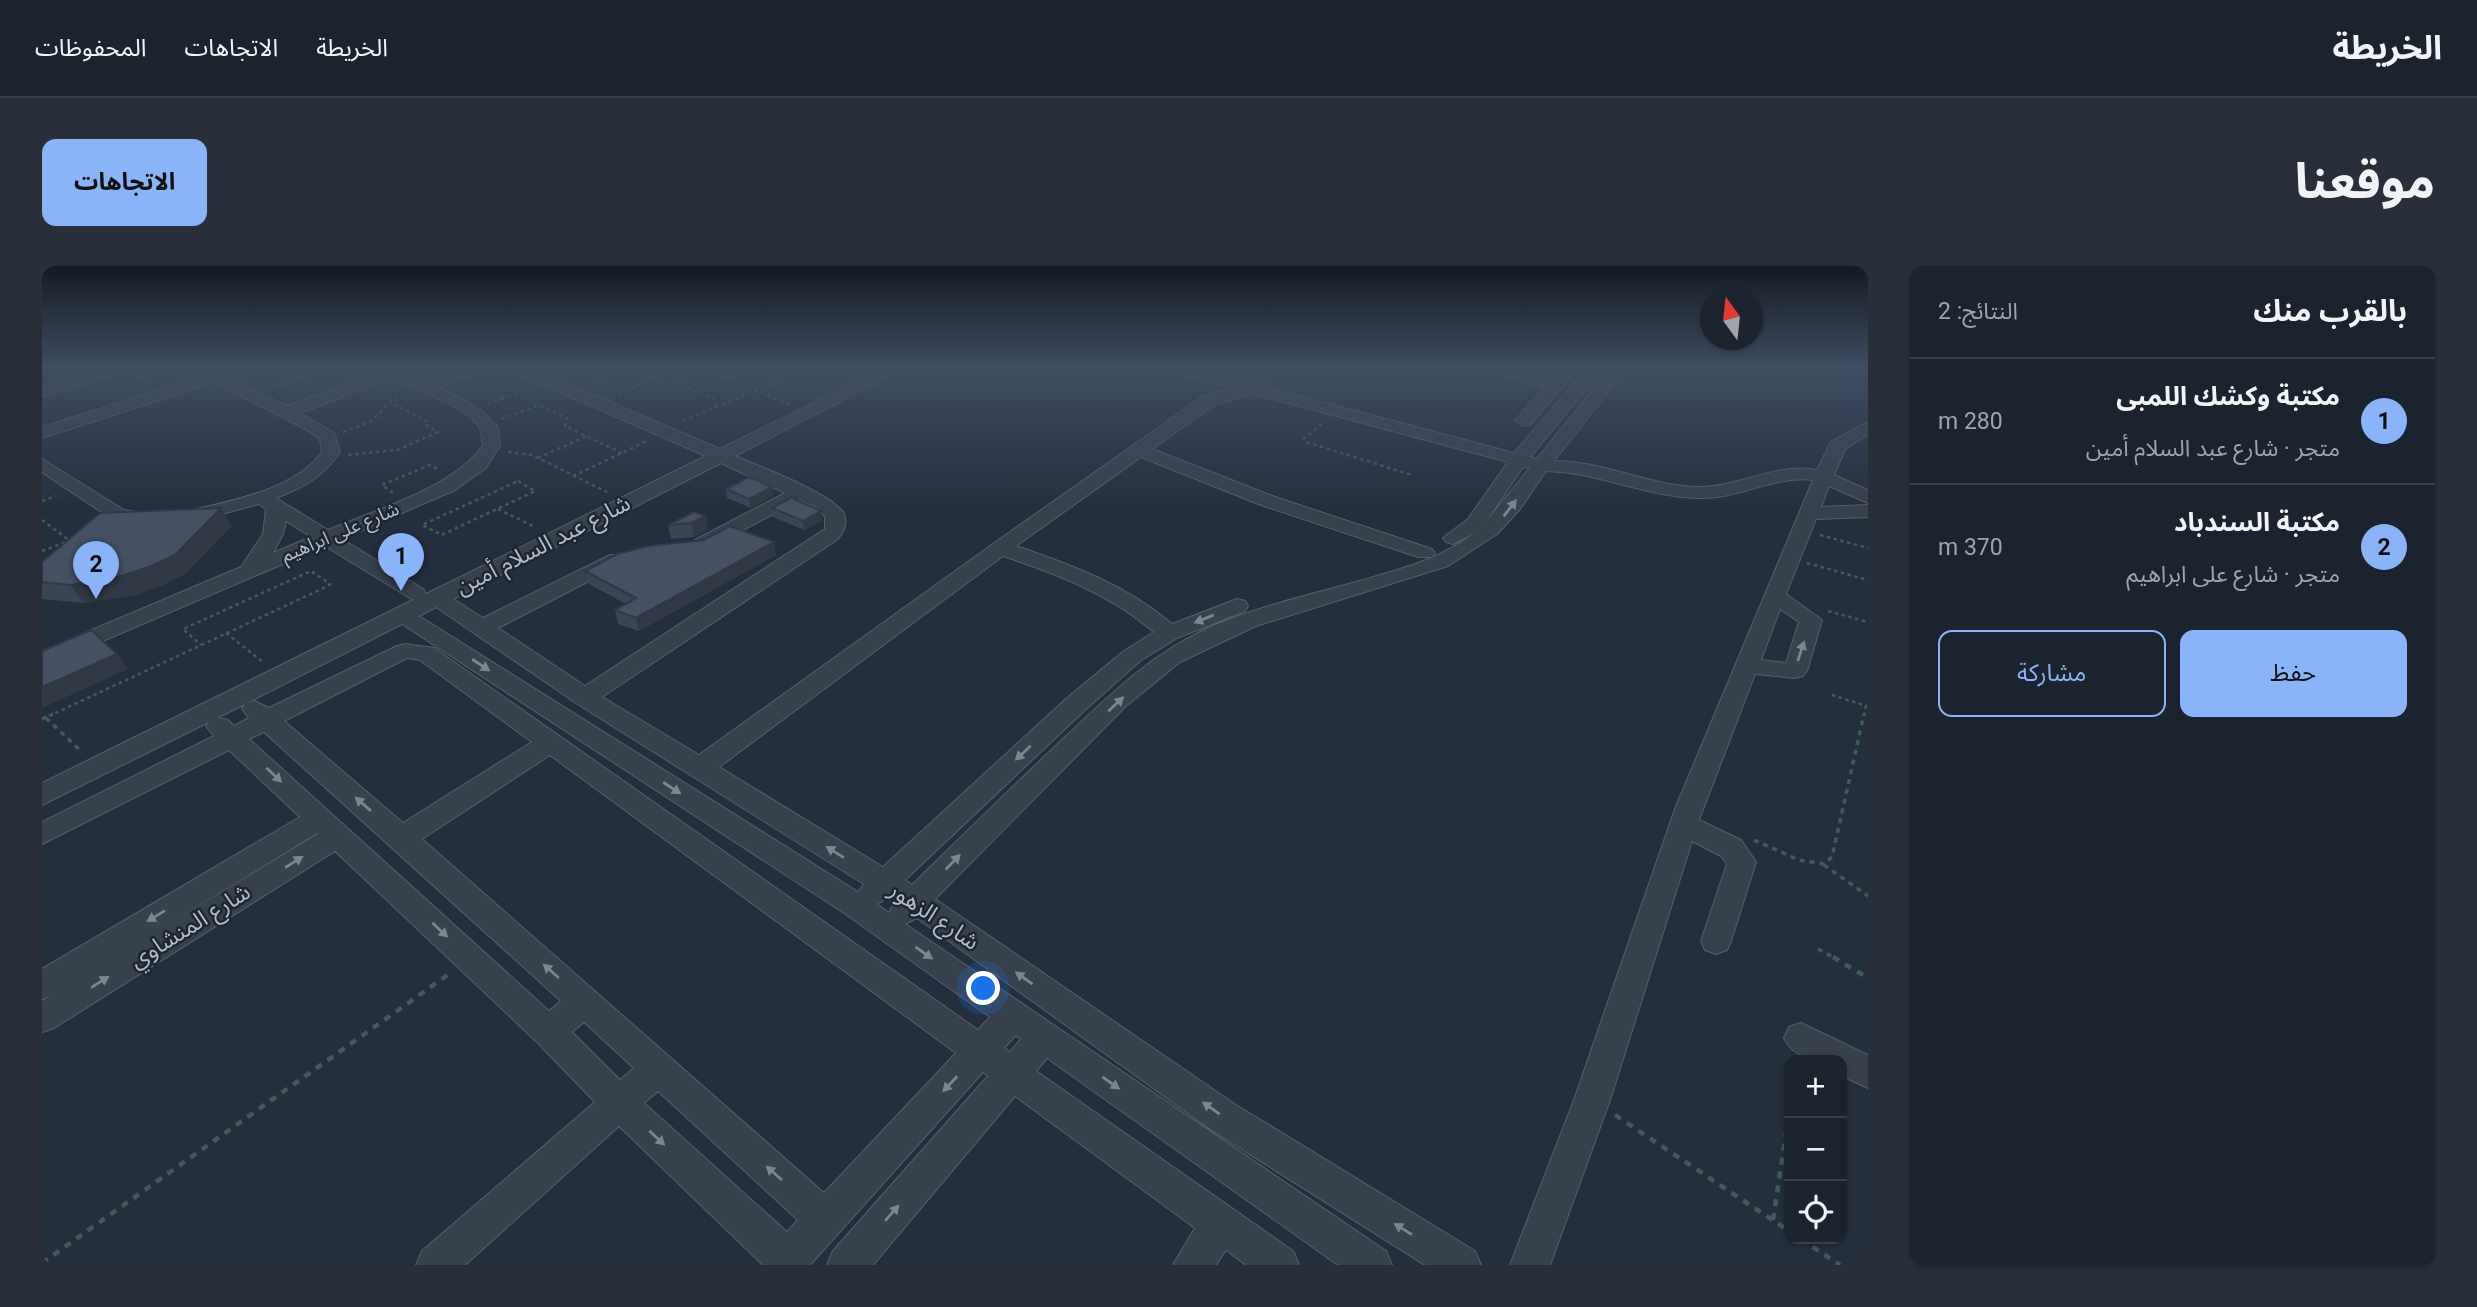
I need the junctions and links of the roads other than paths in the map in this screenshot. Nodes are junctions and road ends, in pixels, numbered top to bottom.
1 (96, 416) edge
2 (292, 416) edge
3 (479, 416) edge
4 (647, 416) edge
5 (650, 416) edge
6 (783, 416) edge
7 (794, 416) edge
8 (1187, 416) edge
9 (1352, 416) edge
10 (1366, 416) edge
11 (1529, 416) edge
12 (1566, 416) edge
13 (1578, 416) edge
14 (1524, 421) dead end
15 (1868, 427) edge
16 (672, 428) junction
17 (42, 433) edge
18 (723, 449) junction
19 (1139, 450) junction
20 (1539, 460) junction
21 (42, 464) edge
22 (799, 493) junction
23 (1868, 497) edge
24 (269, 502) junction
25 (1812, 504) junction
26 (1868, 511) edge
27 (325, 538) junction
28 (1000, 548) junction
29 (684, 549) edge
30 (640, 552) edge
31 (1425, 553) junction
32 (249, 571) junction
33 (419, 602) junction
34 (1786, 603) junction
35 (481, 628) junction
36 (1170, 633) junction
37 (44, 657) edge
38 (1747, 666) junction
39 (240, 697) junction
40 (585, 697) junction
41 (203, 715) junction
42 (266, 719) junction
43 (232, 737) junction
44 (551, 743) junction
45 (700, 768) junction
46 (42, 777) edge
47 (42, 795) edge
48 (1685, 825) junction
49 (329, 827) junction
50 (42, 834) edge
51 (402, 838) junction
52 (451, 881) junction
53 (884, 882) junction
54 (915, 901) junction
55 (415, 906) junction
56 (858, 907) junction
57 (196, 908) junction
58 (889, 929) junction
59 (1716, 941) dead end
60 (42, 985) edge
61 (584, 1001) junction
62 (1013, 1015) junction
63 (42, 1017) edge
64 (550, 1032) junction
65 (1044, 1037) junction
66 (1801, 1038) dead end
67 (981, 1051) junction
68 (659, 1068) junction
69 (1868, 1072) edge
70 (1012, 1074) junction
71 (620, 1103) junction
72 (825, 1219) junction
73 (1221, 1223) junction
74 (1262, 1260) edge
75 (786, 1262) edge
76 (436, 1265) edge
77 (847, 1265) edge
78 (1193, 1265) edge
79 (1372, 1265) edge
80 (1461, 1265) edge
81 (1530, 1265) edge

1 - 17 street
2 - 24 street
3 - 27 street, شارع على ابراهيم
4 - 16 street
5 - 16 street
6 - 18 street, شارع عبد السلام أمين
7 - 18 street, شارع عبد السلام أمين
8 - 19 street
9 - 20 street
10 - 20 street
11 - 14 street
12 - 20 street
13 - 20 street
15 - 25 street
16 - 18 street
18 - 22 street
18 - 33 street, شارع عبد السلام أمين
18 - 33 street, شارع عبد السلام أمين
19 - 28 street
19 - 31 street
20 - 25 street
20 - 31 street
54 -> 20 street
21 - 24 street
22 - 29 street
22 - 40 street
23 - 25 street
24 - 27 street
24 - 32 street
25 - 26 street
25 - 34 street
27 - 32 street, شارع على ابراهيم
27 - 33 street
28 - 36 street
28 - 45 street
30 - 35 street
31 -> 36 street
32 - 37 street, شارع على ابراهيم
33 - 35 street, شارع الزهور
33 - 39 street, شارع عبد السلام أمين
33 - 46 street, شارع عبد السلام أمين
33 -> 56 street, شارع الزهور
34 - 38 street
38 -> 34 street
35 - 40 street, شارع الزهور
36 -> 53 street
38 - 48 street
39 - 41 street, شارع عبد السلام أمين
39 - 42 street
40 - 45 street, شارع الزهور
41 - 43 street
41 - 47 street, شارع عبد السلام أمين
42 - 43 street
42 - 44 street
51 -> 42 street
43 -> 49 street
43 - 50 street
44 - 51 street
44 - 67 street
53 -> 45 street, شارع الزهور
48 - 59 street
48 - 81 street
49 - 55 street
49 - 57 street, شارع المنشاوي
51 - 52 street
52 - 55 street
61 -> 52 street
53 - 54 street, شارع الزهور
53 - 56 street
54 - 58 street
80 -> 54 street, شارع الزهور
55 -> 64 street
56 - 58 street, شارع الزهور
57 -> 60 street, شارع المنشاوي
63 -> 57 street, شارع المنشاوي
58 -> 62 street, شارع الزهور
61 - 64 street
61 - 68 street
62 - 65 street, شارع الزهور
62 - 67 street
64 - 71 street
65 - 70 street
65 -> 79 street, شارع الزهور
66 - 69 street
67 - 70 street
67 -> 72 street
68 - 71 street
72 -> 68 street
70 - 73 street
77 -> 70 street
71 -> 75 street
71 - 76 street
72 - 75 street
73 - 74 street
73 - 78 street

